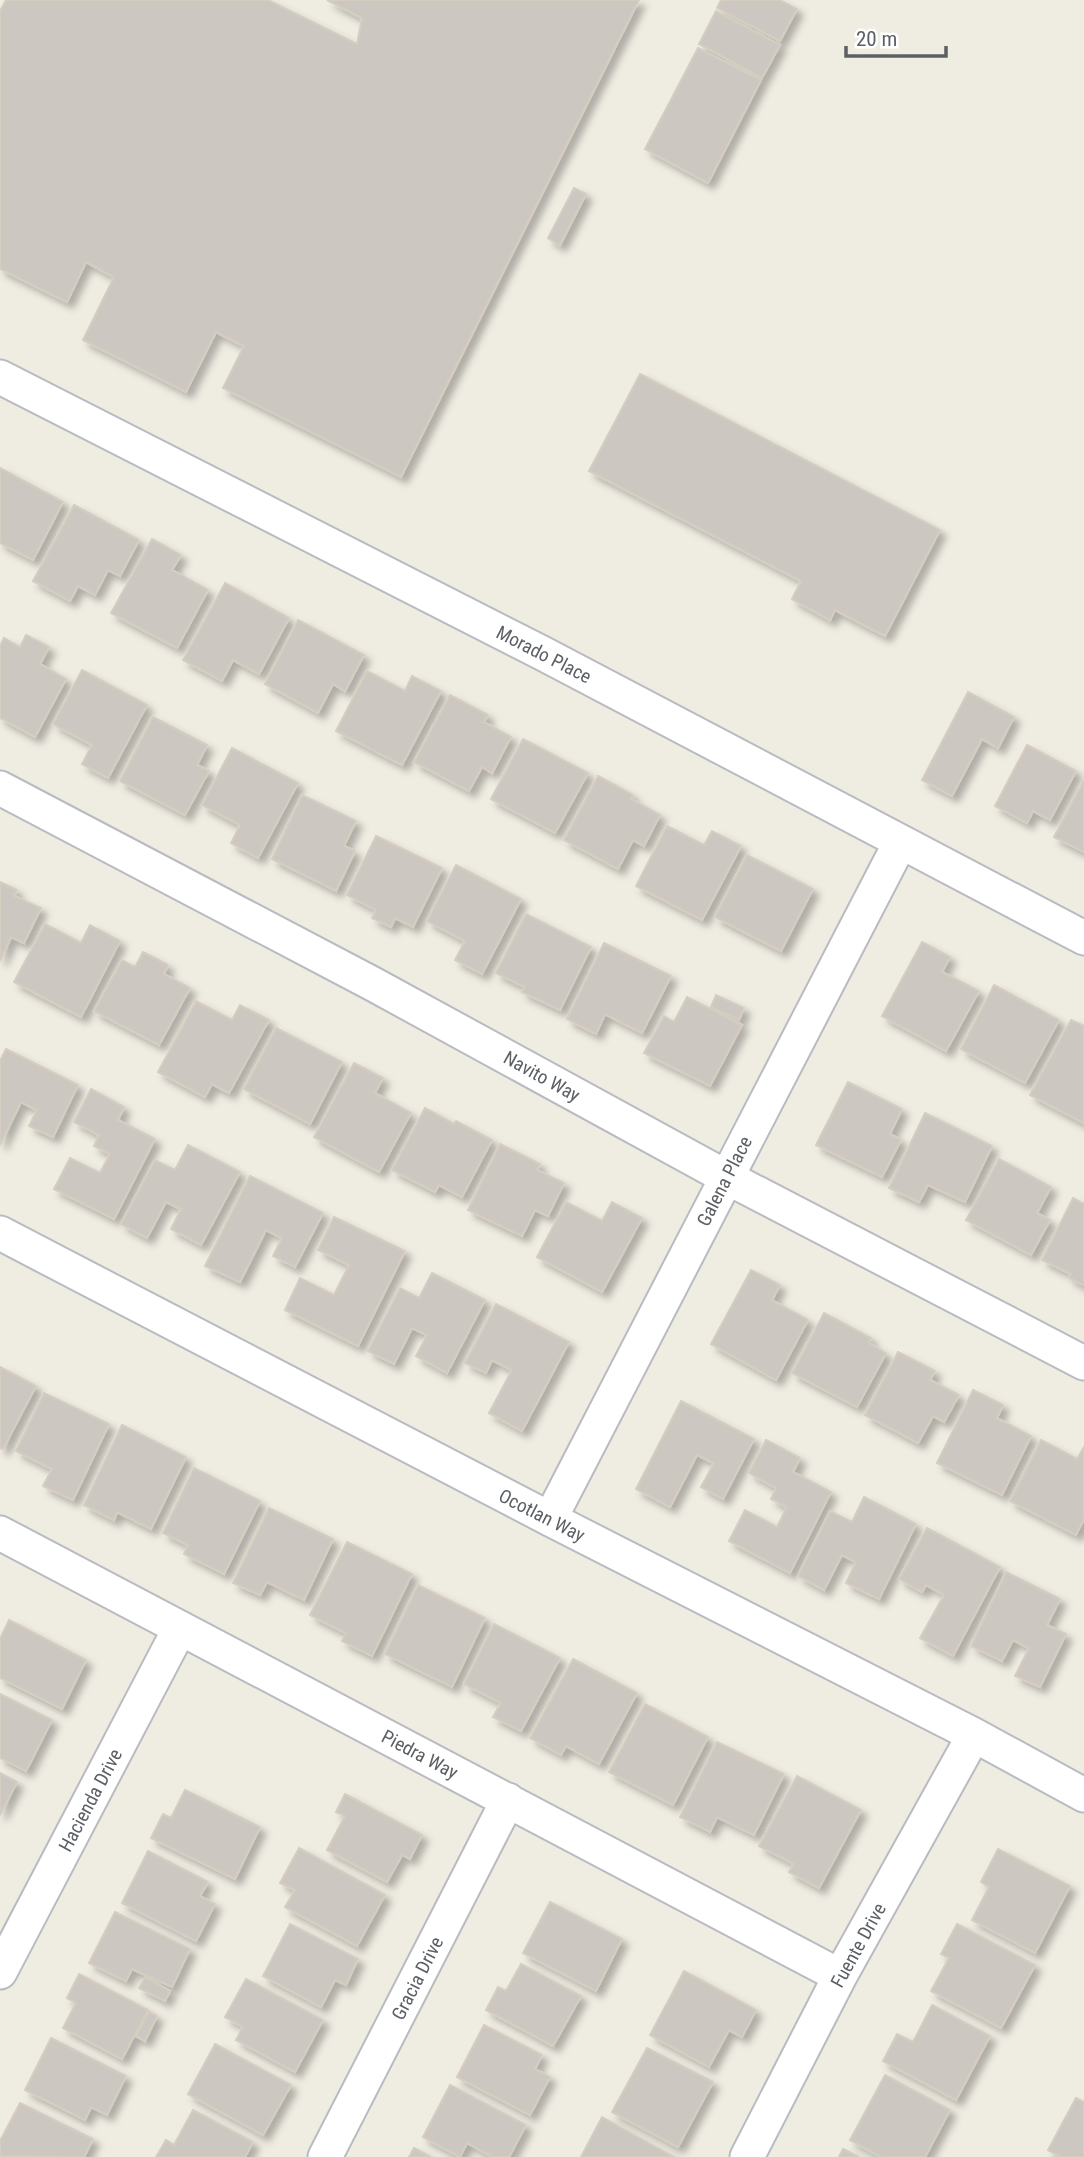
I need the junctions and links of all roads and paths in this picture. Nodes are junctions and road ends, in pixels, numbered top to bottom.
1 (0, 377) edge
2 (0, 788) edge
3 (900, 843) junction
4 (1084, 938) edge
5 (726, 1177) junction
6 (0, 1233) edge
7 (1084, 1363) edge
8 (550, 1519) junction
9 (0, 1533) edge
10 (180, 1628) junction
11 (974, 1735) junction
12 (1084, 1794) edge
13 (508, 1800) junction
14 (0, 1972) edge
15 (840, 1976) junction
16 (325, 2157) edge
17 (747, 2157) edge

1 - 3 street, Morado Place
2 - 5 street, Navito Way
3 - 4 street, Morado Place
3 - 5 street, Galena Place
5 - 7 street, Navito Way
5 - 8 street, Galena Place
6 - 8 street, Ocotlan Way
8 - 11 street, Ocotlan Way
9 - 10 street, Piedra Way
10 - 13 street, Piedra Way
10 - 14 street, Hacienda Drive
11 - 12 street, Ocotlan Way
11 - 15 street, Fuente Drive
13 - 15 street, Piedra Way
13 - 16 street, Gracia Drive
15 - 17 street, Fuente Drive

